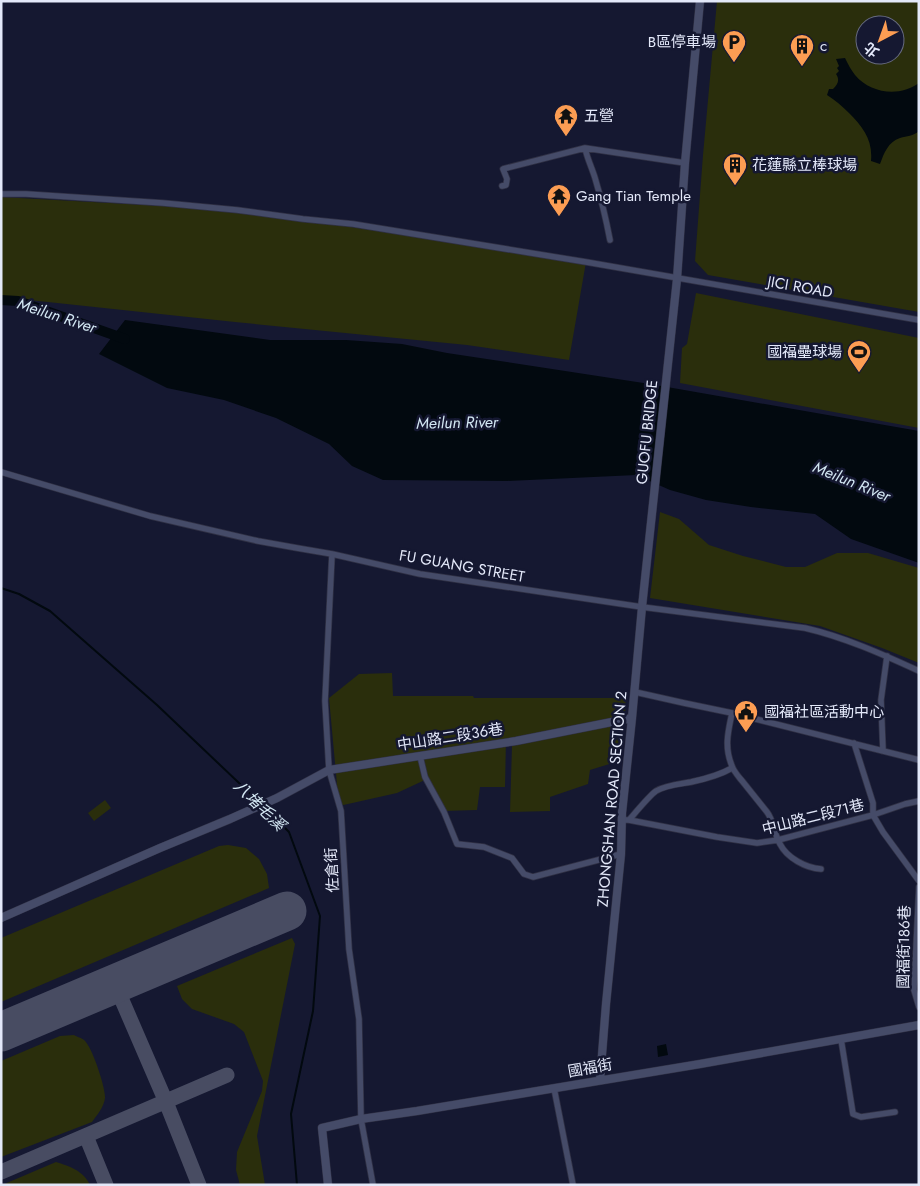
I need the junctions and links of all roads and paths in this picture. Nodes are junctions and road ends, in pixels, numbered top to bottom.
1 (700, 1) edge
2 (585, 148) junction
3 (685, 164) junction
4 (502, 186) dead end
5 (1, 194) edge
6 (610, 240) dead end
7 (677, 279) junction
8 (919, 320) edge
9 (1, 472) edge
10 (651, 520) joint
11 (332, 554) junction
12 (642, 607) junction
13 (887, 656) junction
14 (919, 670) edge
15 (635, 692) junction
16 (732, 713) junction
17 (632, 718) junction
18 (854, 744) junction
19 (882, 751) junction
20 (420, 756) junction
21 (919, 760) edge
22 (732, 768) junction
23 (329, 770) junction
24 (919, 801) edge
25 (873, 815) junction
26 (626, 820) junction
27 (778, 840) junction
28 (622, 854) junction
29 (821, 869) dead end
30 (919, 881) edge
31 (919, 887) edge
32 (1, 918) edge
33 (919, 1007) edge
34 (919, 1025) edge
35 (841, 1039) junction
36 (600, 1080) junction
37 (554, 1088) junction
38 (895, 1112) dead end
39 (361, 1119) junction
40 (328, 1185) edge
41 (373, 1185) edge
42 (572, 1185) edge

1 - 3 street, GUOFU BRIDGE
2 - 3 street
2 - 4 street
2 - 6 street
3 - 7 street, GUOFU BRIDGE
5 - 7 street, JICI ROAD
7 - 8 street, JICI ROAD
7 - 10 street, GUOFU BRIDGE
9 - 11 street, FU GUANG STREET
10 - 12 street, ZHONGSHAN ROAD SECTION 2
11 - 12 street, FU GUANG STREET
11 - 23 street, 佐倉街
12 - 13 street, FU GUANG STREET
12 - 15 street, ZHONGSHAN ROAD SECTION 2
13 - 14 street, FU GUANG STREET
13 - 19 street
15 - 16 street
15 - 17 street, ZHONGSHAN ROAD SECTION 2
16 - 18 street
16 - 22 street
17 - 20 street, 中山路二段36巷
17 - 26 street, ZHONGSHAN ROAD SECTION 2
18 - 19 street
18 - 25 street
19 - 21 street
20 - 23 street, 中山路二段36巷
20 - 28 street
22 - 26 street
22 - 27 street
23 - 32 street, 中山路二段36巷
23 - 39 street, 佐倉街
24 - 25 street, 中山路二段71巷
25 - 27 street, 中山路二段71巷
25 - 30 street
26 - 27 street, 中山路二段71巷
26 - 28 street, ZHONGSHAN ROAD SECTION 2
27 - 29 street
28 - 36 street, ZHONGSHAN ROAD SECTION 2
31 - 33 street, 國福街186巷
34 - 35 street, 國福街
35 - 36 street, 國福街
35 - 38 street
36 - 37 street, 國福街
37 - 39 street, 國福街
37 - 42 street
39 - 40 street, 國福街
39 - 41 street, 佐倉街

